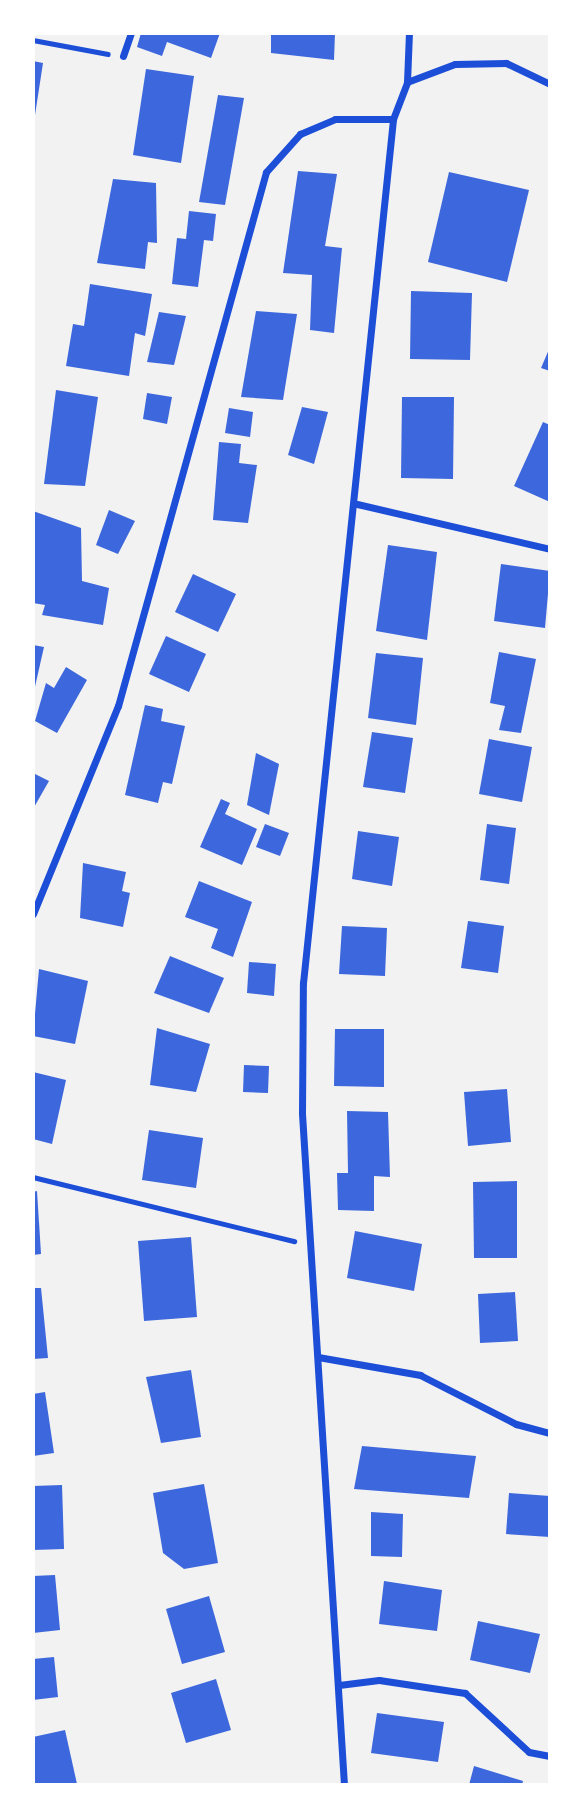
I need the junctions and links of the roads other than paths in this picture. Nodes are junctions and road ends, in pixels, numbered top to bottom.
1 (131, 33) edge
2 (409, 33) edge
3 (123, 56) road end
4 (407, 82) junction
5 (550, 84) edge
6 (393, 119) junction
7 (357, 504) junction
8 (550, 549) edge
9 (33, 914) edge
10 (318, 1357) junction
11 (550, 1433) edge
12 (340, 1685) junction
13 (550, 1756) edge
14 (344, 1785) edge

1 - 3 street
2 - 4 street
4 - 5 street
4 - 6 street
6 - 7 street
6 - 9 street
7 - 8 street
7 - 10 street
10 - 11 street
10 - 12 street
12 - 13 street
12 - 14 street

